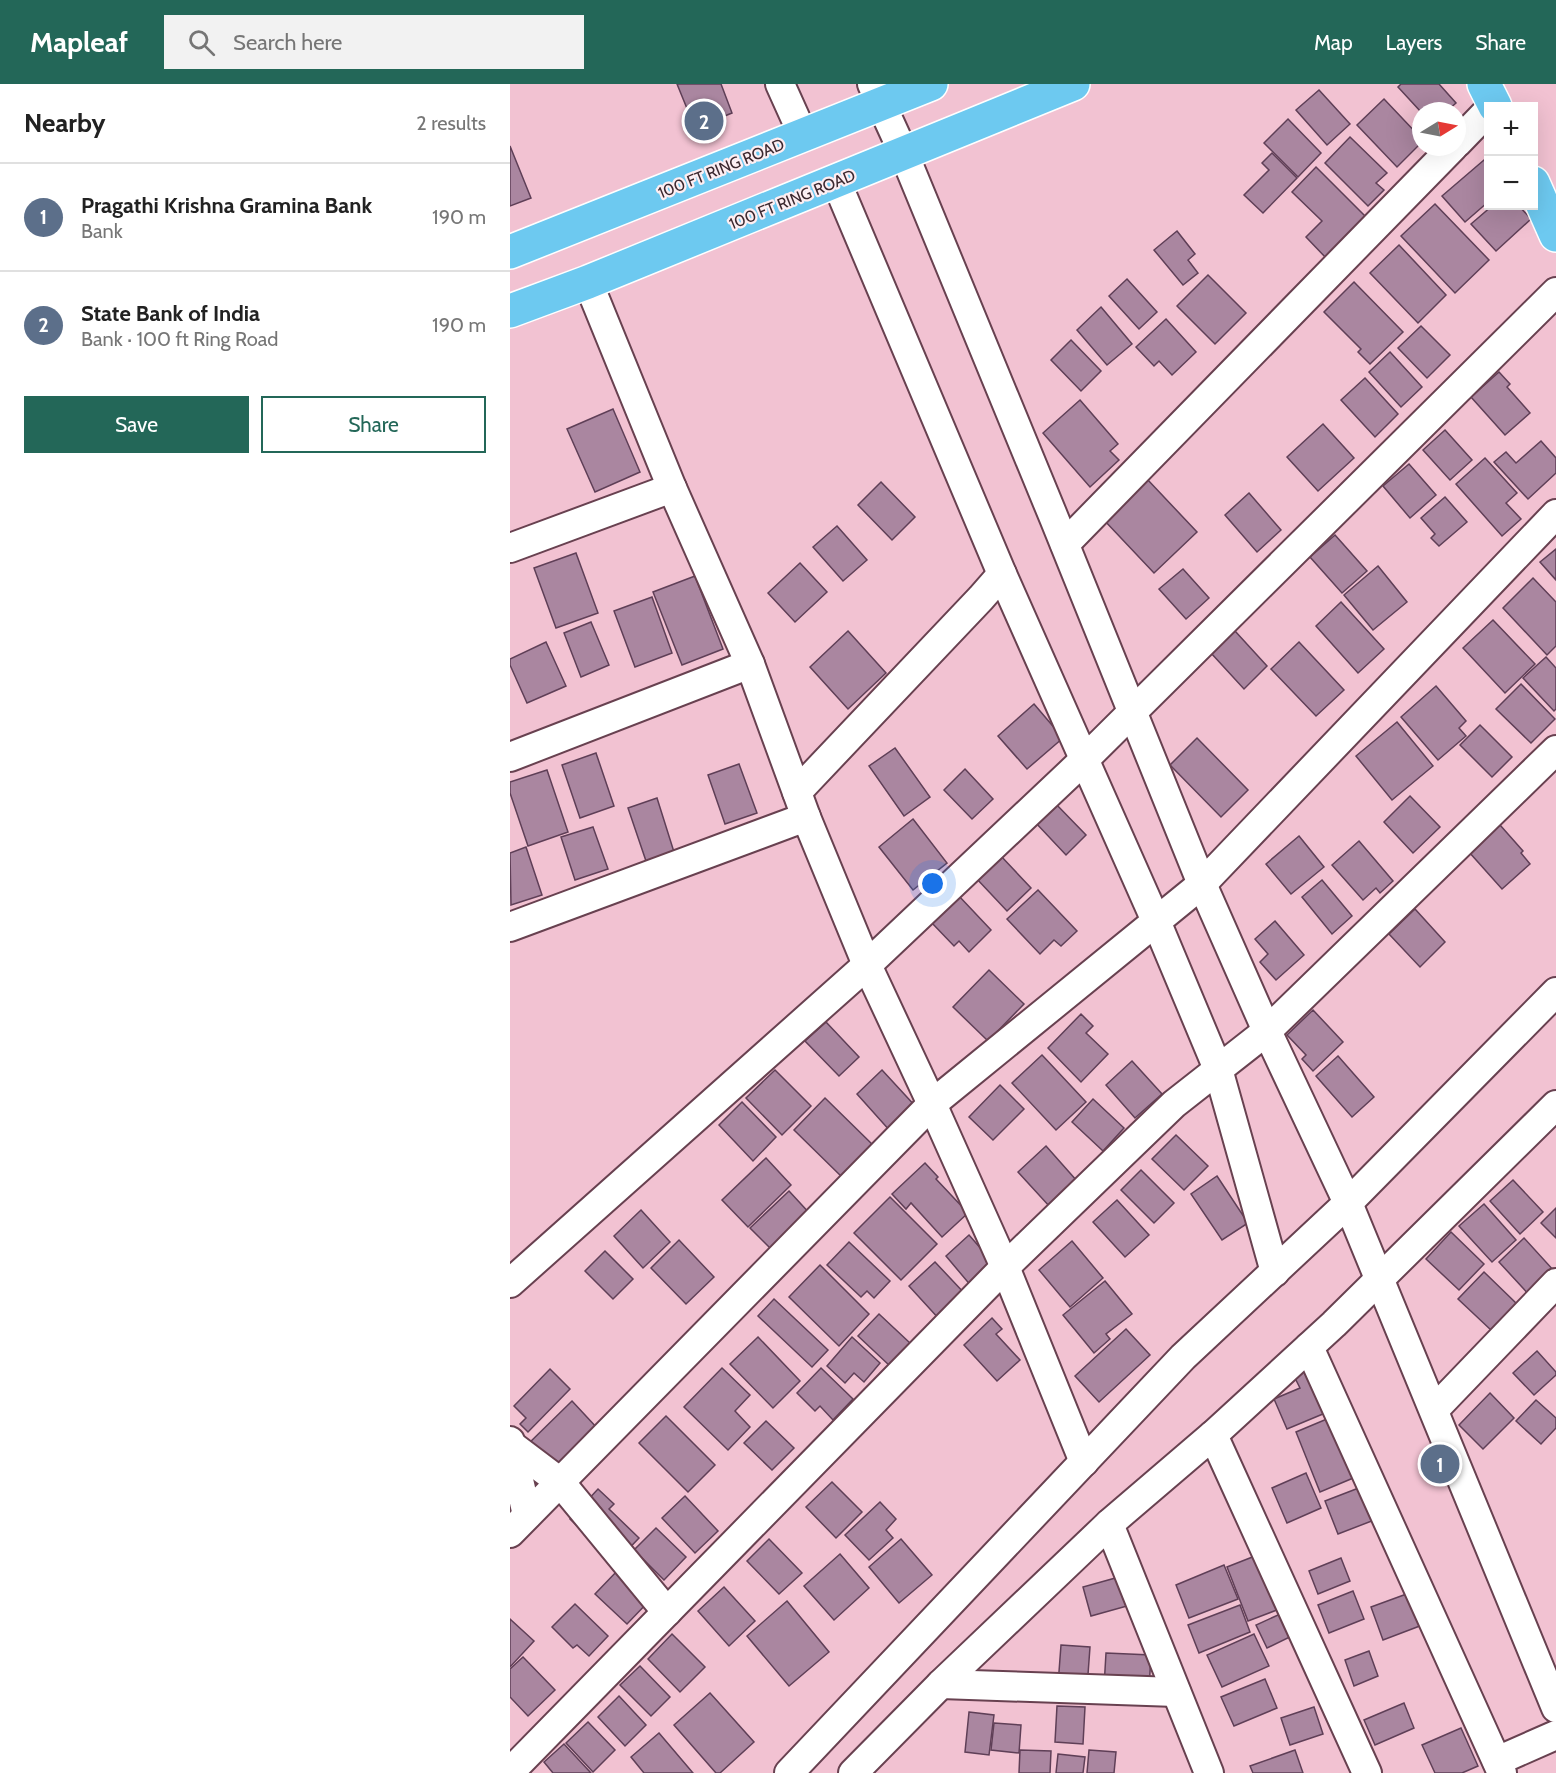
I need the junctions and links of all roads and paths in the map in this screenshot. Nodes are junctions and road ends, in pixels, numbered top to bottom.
1 (780, 84) edge
2 (931, 84) edge
3 (1073, 84) edge
4 (876, 94) edge
5 (1484, 111) edge
6 (1466, 132) edge
7 (803, 135) junction
8 (904, 154) junction
9 (1445, 156) edge
10 (836, 181) junction
11 (1538, 194) edge
12 (1556, 235) edge
13 (510, 252) edge
14 (588, 282) junction
15 (1556, 292) edge
16 (510, 311) edge
17 (672, 488) junction
18 (1556, 514) edge
19 (1065, 544) junction
20 (510, 548) edge
21 (1002, 574) junction
22 (750, 664) junction
23 (1133, 714) junction
24 (1556, 750) edge
25 (510, 757) edge
26 (1084, 760) junction
27 (802, 804) junction
28 (1202, 884) junction
29 (1156, 921) junction
30 (510, 927) edge
31 (867, 965) junction
32 (1556, 992) edge
33 (1267, 1031) junction
34 (1218, 1068) junction
35 (932, 1104) junction
36 (1556, 1105) edge
37 (1339, 1210) junction
38 (1005, 1267) junction
39 (1275, 1272) junction
40 (510, 1283) edge
41 (1556, 1283) edge
42 (1372, 1287) junction
43 (1309, 1347) junction
44 (1434, 1410) junction
45 (1213, 1435) junction
46 (510, 1443) edge
47 (1084, 1462) junction
48 (560, 1482) junction
49 (518, 1524) edge
50 (1109, 1524) junction
51 (667, 1612) junction
52 (941, 1684) junction
53 (1176, 1692) junction
54 (1556, 1708) edge
55 (1552, 1736) edge
56 (1506, 1761) edge
57 (510, 1772) edge
58 (789, 1773) edge
59 (853, 1773) edge
60 (1209, 1773) edge
61 (1367, 1773) edge

1 - 7 street
2 - 4 main road, 100 FT RING ROAD
3 - 8 main road, 100 FT RING ROAD
4 - 7 main road, 100 FT RING ROAD
4 - 8 street
5 - 6 street
7 - 13 main road, 100 FT RING ROAD
8 - 10 main road, 100 FT RING ROAD
8 - 19 street
9 - 19 street
10 - 14 main road, 100 FT RING ROAD
10 - 21 street
11 - 12 main road
14 - 16 main road, 100 FT RING ROAD
14 - 17 street
15 - 23 street
17 - 20 street
17 - 22 street
18 - 28 street
19 - 23 street
21 - 26 street
21 - 27 street
22 - 25 street
22 - 27 street
23 - 26 street
23 - 28 street
24 - 33 street
26 - 29 street
26 - 31 street
27 - 30 street
27 - 31 street
28 - 29 street
28 - 33 street
29 - 34 street
29 - 35 street
31 - 35 street
31 - 40 street
32 - 37 street
33 - 34 street
33 - 37 street
34 - 38 street
34 - 39 street
35 - 38 street
35 - 48 street
36 - 42 street
37 - 39 street
37 - 42 street
38 - 47 street
38 - 51 street
39 - 47 street
41 - 44 street
42 - 43 street
42 - 44 street
43 - 45 street
43 - 56 street
44 - 54 street
45 - 50 street
45 - 61 street
46 - 48 street
46 - 49 street
47 - 58 street
48 - 49 street
48 - 51 street
50 - 52 street
50 - 53 street
51 - 57 street
52 - 53 street
52 - 59 street
53 - 60 street
55 - 56 street

